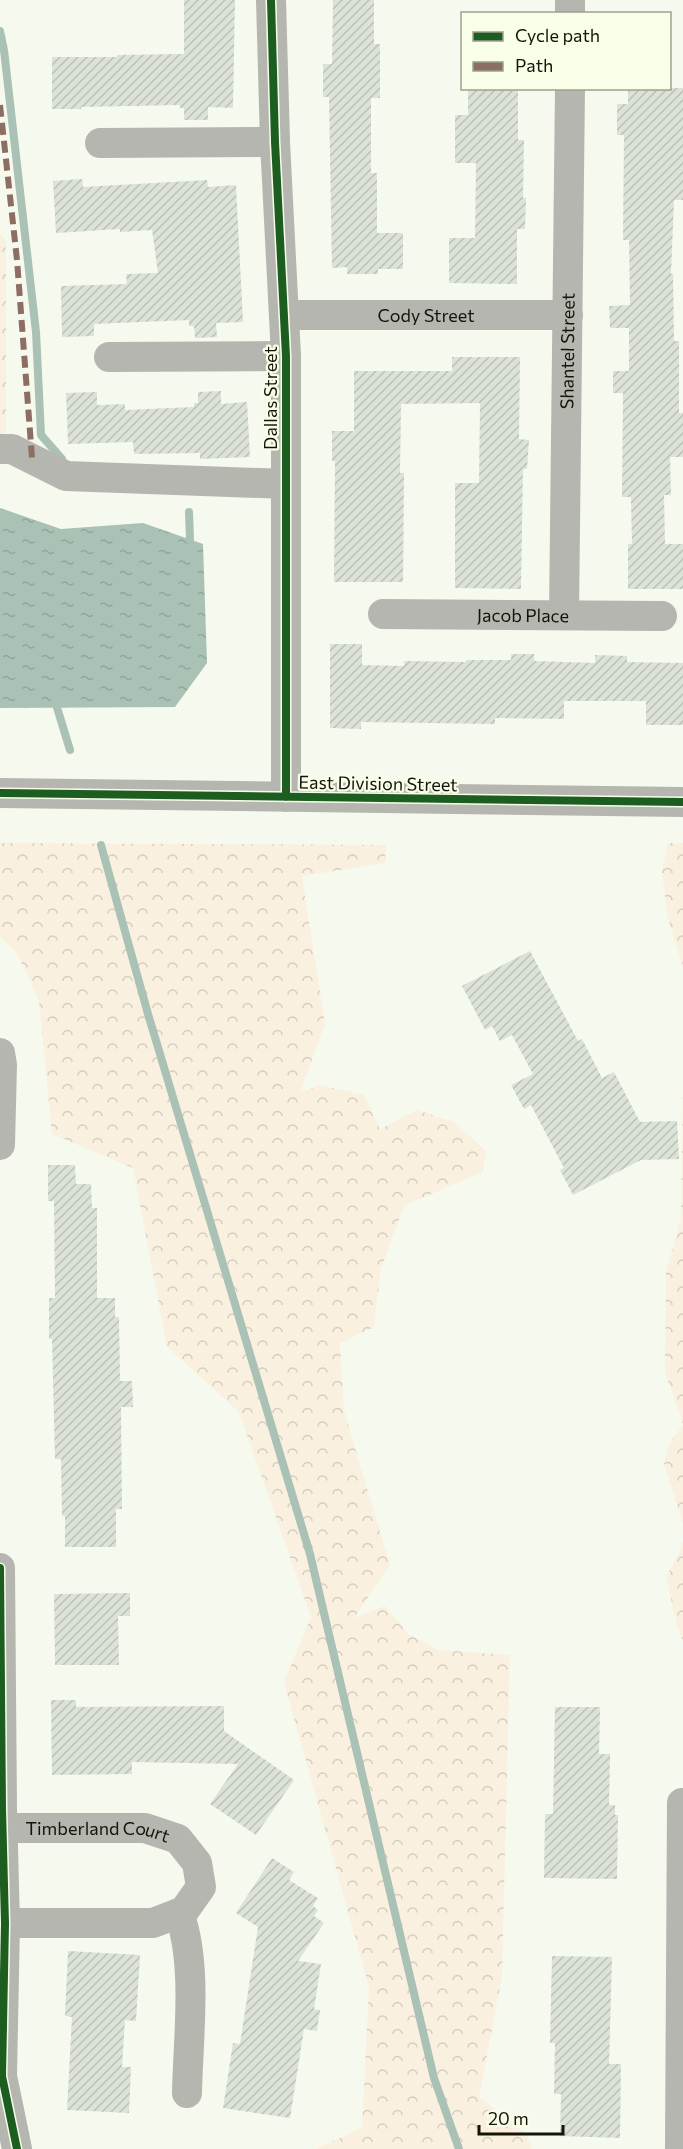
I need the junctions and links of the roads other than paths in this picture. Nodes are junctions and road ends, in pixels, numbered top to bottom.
1 (272, 0) edge
2 (570, 90) edge
3 (275, 142) junction
4 (100, 143) dead end
5 (284, 315) junction
6 (568, 315) junction
7 (286, 356) junction
8 (109, 357) dead end
9 (0, 449) edge
10 (286, 484) junction
11 (383, 614) dead end
12 (564, 615) junction
13 (662, 616) dead end
14 (0, 793) edge
15 (286, 797) junction
16 (683, 802) edge
17 (1, 1061) edge
18 (0, 1144) edge
19 (0, 1568) edge
20 (681, 1803) dead end
21 (2, 1828) junction
22 (179, 1913) junction
23 (5, 1923) junction
24 (187, 2093) dead end
25 (17, 2149) edge
26 (680, 2149) edge

1 - 3 street, Dallas Street
2 - 6 street, Shantel Street
3 - 4 street
3 - 5 street, Dallas Street
5 - 6 street, Cody Street
5 - 7 street, Dallas Street
6 - 12 street, Shantel Street
7 - 8 street
7 - 10 street, Dallas Street
9 - 10 street
10 - 15 street, Dallas Street
11 - 12 street, Jacob Place
12 - 13 street, Jacob Place
14 - 15 street, East Division Street
15 - 16 street, East Division Street
17 - 18 street
19 - 21 street
20 - 26 street
21 - 22 street, Timberland Court
21 - 23 street
22 - 23 street, Timberland Court
22 - 24 street
23 - 25 street

